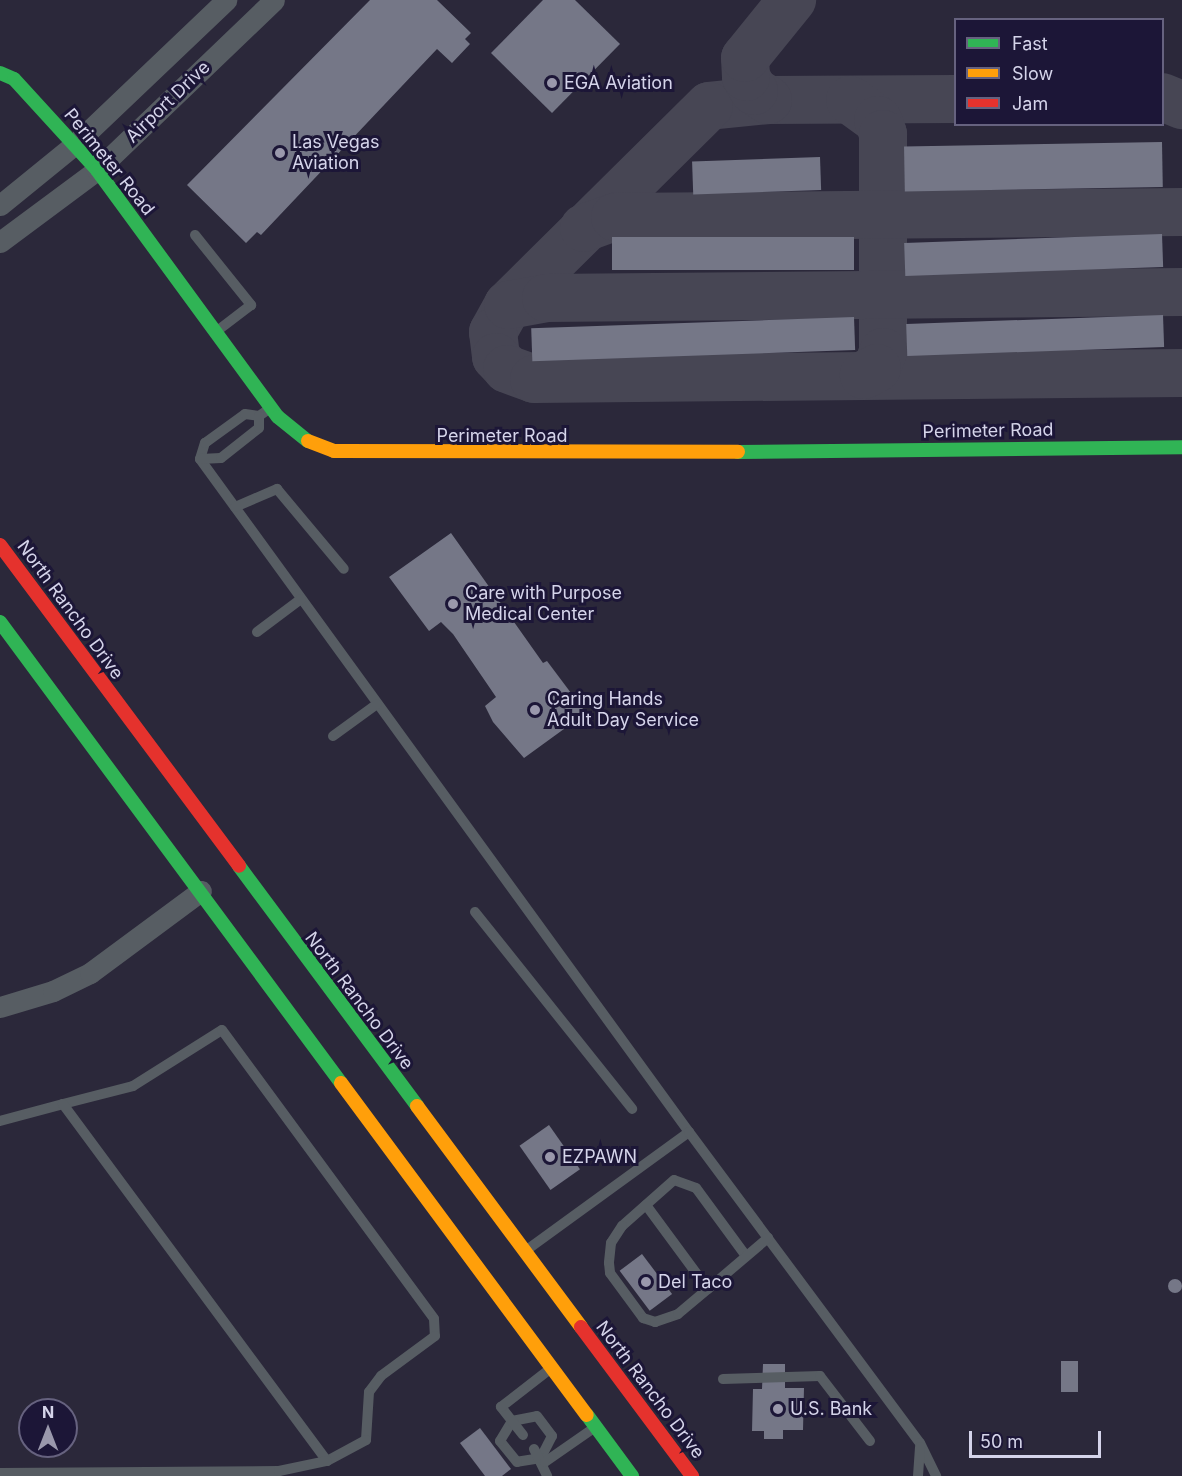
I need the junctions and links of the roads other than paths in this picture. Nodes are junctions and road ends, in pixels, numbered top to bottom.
1 (226, 0) edge
2 (274, 0) edge
3 (0, 73) edge
4 (75, 144) junction
5 (96, 170) junction
6 (0, 205) edge
7 (195, 235) dead end
8 (0, 242) edge
9 (216, 332) junction
10 (265, 412) junction
11 (1182, 447) edge
12 (200, 459) junction
13 (235, 507) junction
14 (0, 545) edge
15 (344, 569) dead end
16 (301, 599) junction
17 (0, 622) edge
18 (257, 632) dead end
19 (377, 704) junction
20 (333, 736) dead end
21 (201, 891) junction
22 (475, 912) dead end
23 (236, 915) dead end
24 (287, 955) dead end
25 (304, 958) junction
26 (0, 1007) edge
27 (63, 1104) junction
28 (632, 1109) dead end
29 (0, 1121) edge
30 (689, 1132) junction
31 (646, 1205) junction
32 (768, 1238) junction
33 (524, 1253) junction
34 (746, 1256) junction
35 (708, 1289) junction
36 (552, 1367) junction
37 (723, 1379) dead end
38 (512, 1421) junction
39 (595, 1427) junction
40 (523, 1435) dead end
41 (870, 1440) dead end
42 (920, 1443) junction
43 (608, 1444) junction
44 (540, 1457) junction
45 (327, 1461) junction
46 (608, 1466) dead end
47 (0, 1473) edge
48 (547, 1476) edge
49 (632, 1476) edge
50 (692, 1476) edge
51 (918, 1476) edge
52 (936, 1476) edge

1 - 4 street, Airport Drive
2 - 5 street, Airport Drive
3 - 4 main road, Perimeter Road
4 - 5 main road, Perimeter Road
4 - 6 street, Airport Drive
5 - 8 street, Airport Drive
5 - 9 main road, Perimeter Road
7 - 9 lane
9 - 10 main road, Perimeter Road
10 - 11 main road, Perimeter Road
10 - 12 lane
10 - 12 lane
12 - 13 lane
13 - 15 lane
13 - 16 lane
14 - 25 main road, North Rancho Drive
16 - 18 lane
16 - 19 lane
17 - 21 main road
19 - 20 lane
19 - 30 lane
21 - 23 main road
21 - 26 street
21 - 36 main road
22 - 28 lane
24 - 25 main road
25 - 33 main road, North Rancho Drive
27 - 29 lane
27 - 45 lane
27 - 45 lane
30 - 32 lane
30 - 33 lane
31 - 34 lane
31 - 35 lane
31 - 35 lane
32 - 34 lane
32 - 42 lane
33 - 50 main road, North Rancho Drive
34 - 35 lane
36 - 38 lane
36 - 39 main road
37 - 41 lane
38 - 40 lane
38 - 44 lane
38 - 44 lane
39 - 43 main road
39 - 44 lane
42 - 51 lane
42 - 52 lane
43 - 46 main road
43 - 49 main road
44 - 48 lane
45 - 47 lane

